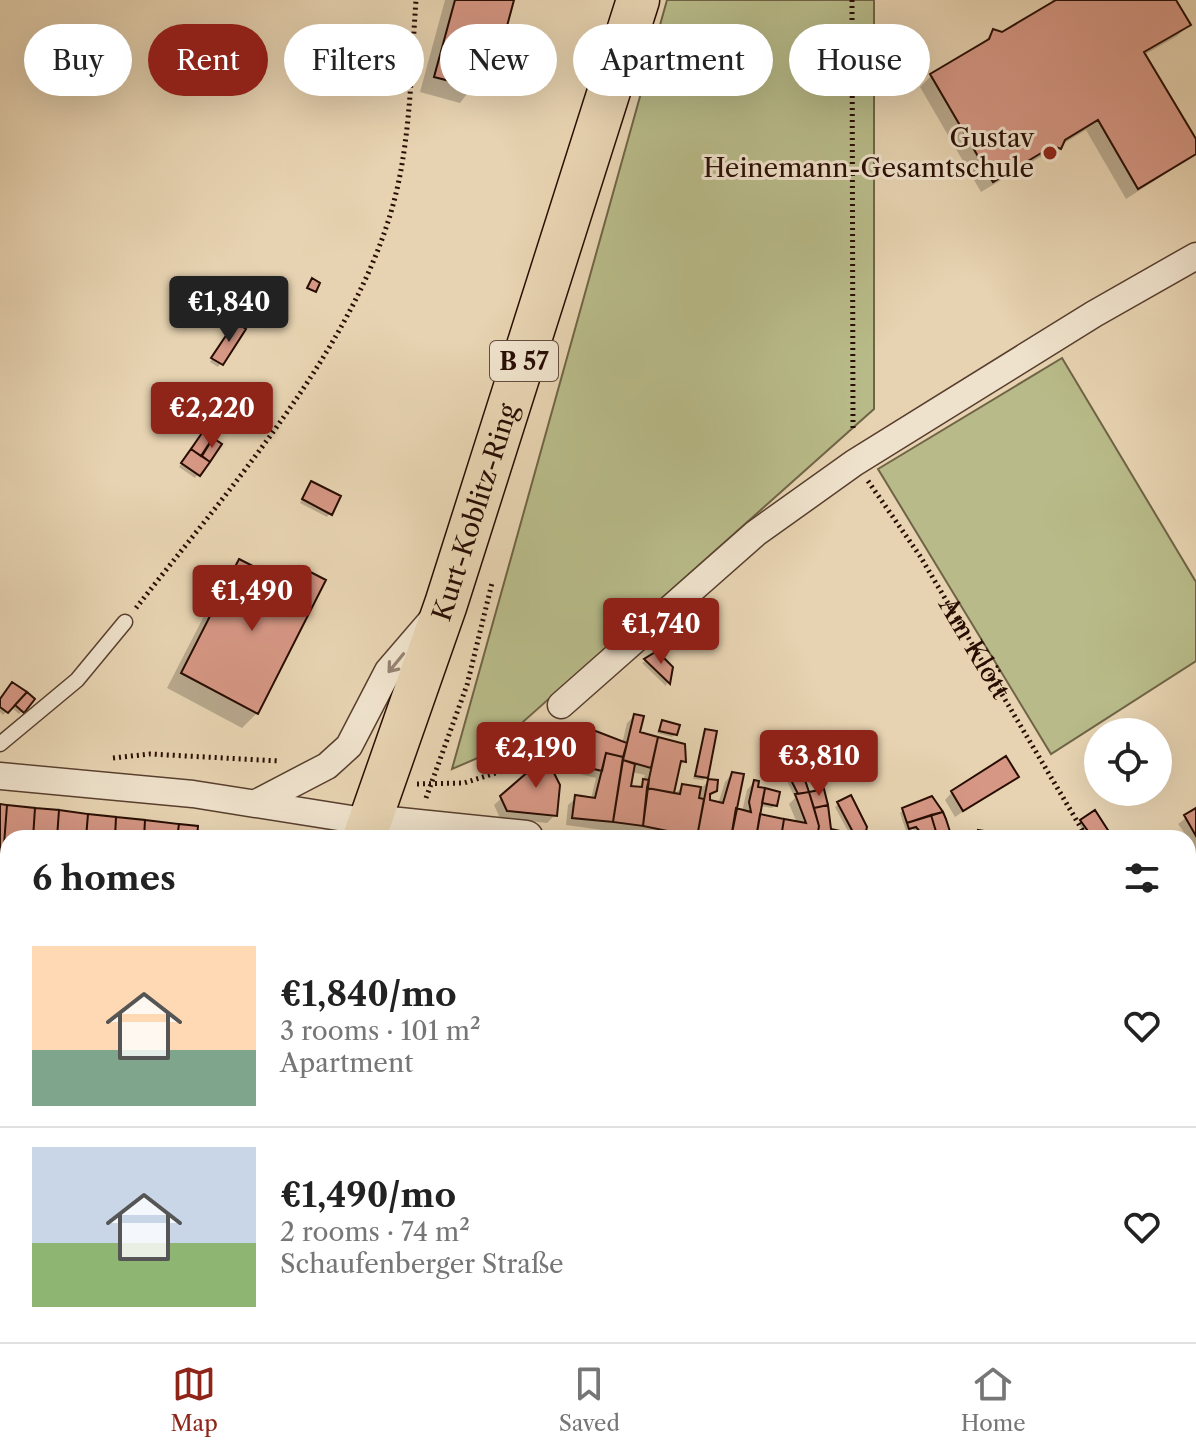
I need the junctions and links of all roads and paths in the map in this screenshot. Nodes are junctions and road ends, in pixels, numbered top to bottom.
1 (416, 0) edge
2 (638, 0) edge
3 (852, 0) edge
4 (1196, 256) edge
5 (854, 463) junction
6 (446, 604) junction
7 (125, 622) joint
8 (561, 705) joint
9 (0, 744) edge
10 (107, 758) dead end
11 (327, 766) junction
12 (0, 776) edge
13 (434, 785) dead end
14 (256, 803) junction
15 (367, 830) edge
16 (1082, 830) edge

1 - 7 path
2 - 6 main road, Kurt-Koblitz-Ring / B 57
3 - 5 path
4 - 5 street
5 - 8 street
5 - 16 path, Am Klött
6 -> 11 street
6 - 15 main road, Kurt-Koblitz-Ring / B 57
7 - 9 lane
8 - 13 path
10 - 11 path
11 - 14 street
12 - 14 street
14 - 15 street

